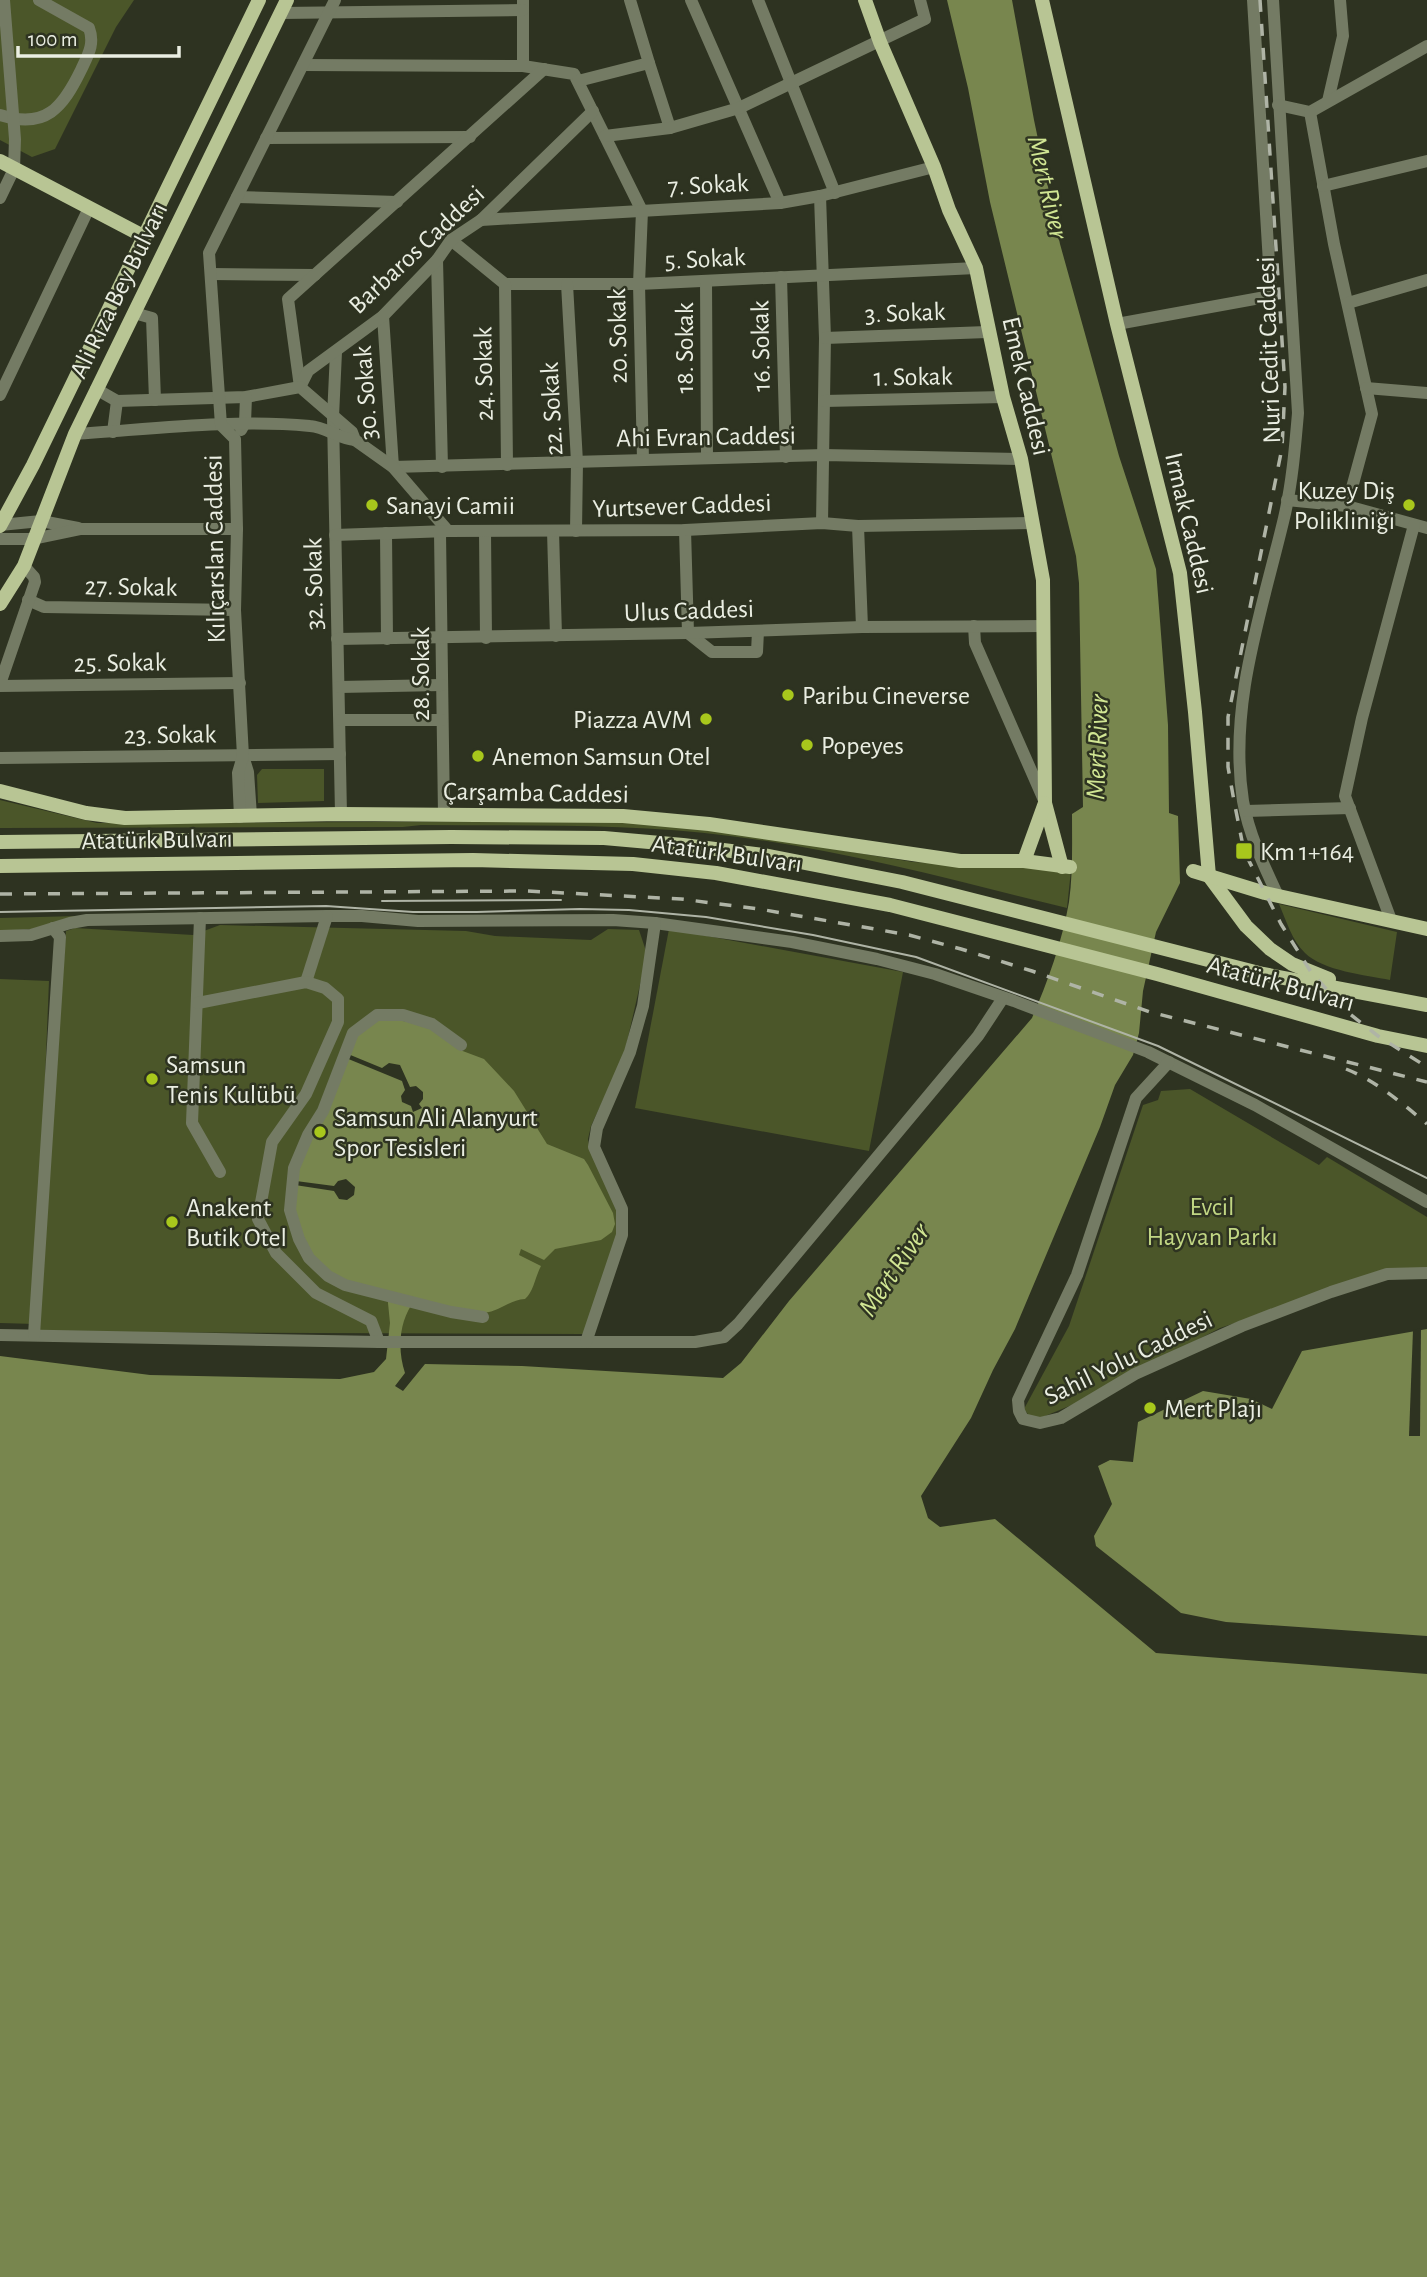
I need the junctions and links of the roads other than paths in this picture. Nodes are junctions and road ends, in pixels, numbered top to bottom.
1 (4, 0) edge
2 (39, 0) edge
3 (259, 0) edge
4 (630, 0) edge
5 (691, 0) edge
6 (758, 0) edge
7 (865, 0) edge
8 (920, 0) edge
9 (1042, 0) edge
10 (1253, 0) edge
11 (1273, 0) edge
12 (1340, 0) edge
13 (523, 5) edge
14 (284, 6) edge
15 (332, 6) edge
16 (880, 42) junction
17 (1427, 47) edge
18 (649, 63) junction
19 (303, 65) junction
20 (523, 66) junction
21 (544, 69) junction
22 (578, 81) junction
23 (791, 85) junction
24 (1328, 102) junction
25 (1278, 106) junction
26 (739, 108) junction
27 (593, 111) junction
28 (1310, 112) junction
29 (0, 115) edge
30 (14, 120) junction
31 (670, 128) junction
32 (605, 136) junction
33 (470, 137) junction
34 (266, 138) junction
35 (0, 162) edge
36 (1427, 162) edge
37 (934, 167) junction
38 (14, 169) junction
39 (1323, 186) junction
40 (835, 192) junction
41 (820, 196) junction
42 (237, 197) junction
43 (0, 198) edge
44 (397, 202) junction
45 (780, 203) junction
46 (89, 208) junction
47 (642, 211) junction
48 (481, 220) junction
49 (145, 237) junction
50 (451, 240) junction
51 (437, 260) junction
52 (976, 268) junction
53 (211, 274) junction
54 (315, 275) junction
55 (822, 275) junction
56 (781, 277) junction
57 (1427, 280) edge
58 (706, 281) junction
59 (505, 284) junction
60 (567, 284) junction
61 (639, 284) junction
62 (1348, 303) junction
63 (134, 313) junction
64 (383, 316) junction
65 (1116, 324) junction
66 (988, 331) junction
67 (825, 338) junction
68 (336, 352) junction
69 (2, 387) edge
70 (300, 387) junction
71 (1366, 388) junction
72 (96, 389) junction
73 (1427, 393) edge
74 (219, 397) junction
75 (246, 397) junction
76 (1003, 397) junction
77 (155, 400) junction
78 (117, 401) junction
79 (824, 401) junction
80 (333, 417) junction
81 (245, 423) junction
82 (221, 425) junction
83 (113, 432) junction
84 (334, 433) junction
85 (75, 434) junction
86 (235, 439) junction
87 (355, 440) junction
88 (824, 455) junction
89 (786, 457) junction
90 (706, 458) junction
91 (1020, 459) junction
92 (643, 460) junction
93 (577, 462) junction
94 (507, 464) junction
95 (393, 467) junction
96 (442, 467) junction
97 (1287, 500) junction
98 (1347, 506) junction
99 (41, 522) junction
100 (822, 523) junction
101 (1032, 523) junction
102 (0, 525) edge
103 (1414, 525) junction
104 (858, 526) junction
105 (1427, 528) edge
106 (81, 529) junction
107 (237, 529) junction
108 (685, 530) junction
109 (553, 531) junction
110 (576, 531) junction
111 (444, 532) junction
112 (485, 532) junction
113 (386, 533) junction
114 (335, 535) junction
115 (0, 539) edge
116 (33, 539) junction
117 (24, 566) junction
118 (28, 600) junction
119 (0, 604) edge
120 (235, 610) junction
121 (974, 626) junction
122 (1043, 626) junction
123 (862, 627) junction
124 (758, 631) junction
125 (688, 634) junction
126 (556, 636) junction
127 (486, 638) junction
128 (337, 639) junction
129 (387, 639) junction
130 (442, 639) junction
131 (240, 683) junction
132 (0, 685) edge
133 (442, 685) junction
134 (339, 687) junction
135 (340, 720) junction
136 (442, 720) junction
137 (340, 754) junction
138 (243, 756) junction
139 (0, 758) edge
140 (0, 792) edge
141 (1045, 803) junction
142 (1350, 808) junction
143 (1246, 811) junction
144 (341, 814) junction
145 (444, 815) junction
146 (246, 816) junction
147 (0, 842) edge
148 (1024, 862) junction
149 (0, 866) edge
150 (1066, 867) joint
151 (1194, 871) dead end
152 (1209, 876) junction
153 (1278, 896) junction
154 (327, 916) junction
155 (200, 918) junction
156 (1391, 920) junction
157 (654, 923) junction
158 (52, 928) junction
159 (1427, 929) edge
160 (0, 936) edge
161 (306, 982) junction
162 (1356, 991) junction
163 (1008, 999) junction
164 (198, 1003) junction
165 (1427, 1005) edge
166 (461, 1045) dead end
167 (1427, 1046) edge
168 (1169, 1062) junction
169 (220, 1172) dead end
170 (1427, 1202) edge
171 (1427, 1273) edge
172 (483, 1317) dead end
173 (0, 1335) edge
174 (34, 1335) junction
175 (379, 1342) junction
176 (586, 1342) junction

1 - 30 street
2 - 30 street
3 - 49 main road, Ali Rıza Bey Bulvarı
4 - 18 street
5 - 26 street
6 - 23 street
7 - 16 main road, Emek Caddesi
8 - 16 street
9 - 65 main road, Irmak Caddesi
10 - 65 street, Nuri Cedit Caddesi
11 - 25 street, Nuri Cedit Caddesi
12 - 24 street
13 - 15 street
13 - 20 street
14 - 15 street
14 - 63 main road, Ali Rıza Bey Bulvarı
15 - 19 street, Kılıçarslan Caddesi
16 - 23 street
16 - 37 main road, Emek Caddesi
17 - 24 street
18 - 22 street
18 - 31 street
19 - 20 street
19 - 34 street, Kılıçarslan Caddesi
20 - 21 street
21 - 22 street
21 - 33 street
22 - 27 street
23 - 26 street
23 - 40 street
24 - 28 street
25 - 28 street
25 - 97 street, Nuri Cedit Caddesi
26 - 31 street
26 - 45 street
27 - 32 street
27 - 48 street, Barbaros Caddesi
28 - 39 street
29 - 30 street
30 - 38 street
31 - 32 street
32 - 47 street
33 - 34 street
33 - 44 street
34 - 42 street, Kılıçarslan Caddesi
35 - 38 main road
36 - 39 street
37 - 40 street, 7. Sokak
37 - 52 main road, Emek Caddesi
38 - 43 street
38 - 46 main road
39 - 62 street
40 - 41 street, 7. Sokak
41 - 45 street, 7. Sokak
41 - 55 street
42 - 44 street
42 - 53 street, Kılıçarslan Caddesi
44 - 54 street
45 - 47 street, 7. Sokak
46 - 49 main road
46 - 69 street
47 - 48 street, 7. Sokak
47 - 61 street, 20. Sokak
48 - 50 street, Barbaros Caddesi
49 - 102 main road, Ali Rıza Bey Bulvarı
50 - 51 street, Barbaros Caddesi
50 - 59 street
51 - 64 street, Barbaros Caddesi
51 - 96 street
52 - 55 street, 5. Sokak
52 - 66 main road, Emek Caddesi
53 - 54 street
53 - 74 street, Kılıçarslan Caddesi
54 - 70 street
55 - 56 street, 5. Sokak
55 - 67 street
56 - 58 street, 5. Sokak
56 - 89 street, 16. Sokak
57 - 62 street
58 - 61 street, 5. Sokak
58 - 90 street, 18. Sokak
59 - 60 street, 5. Sokak
59 - 94 street, 24. Sokak
60 - 61 street, 5. Sokak
60 - 93 street, 22. Sokak
61 - 92 street, 20. Sokak
62 - 71 street
63 - 72 main road, Ali Rıza Bey Bulvarı
63 - 77 street
64 - 68 street, Barbaros Caddesi
64 - 95 street, 30. Sokak
65 - 152 main road, Irmak Caddesi
66 - 67 street, 3. Sokak
66 - 76 main road, Emek Caddesi
67 - 79 street
68 - 70 street, Barbaros Caddesi
68 - 80 street, 32. Sokak
70 - 75 street
70 - 80 street
71 - 73 street
71 - 98 street
72 - 78 street
72 - 85 main road, Ali Rıza Bey Bulvarı
74 - 75 street
74 - 77 street
74 - 82 street, Kılıçarslan Caddesi
75 - 81 street
76 - 79 street, 1. Sokak
76 - 91 main road, Emek Caddesi
77 - 78 street
78 - 83 street
79 - 88 street
80 - 84 street, 32. Sokak
80 - 87 street
81 - 82 street
81 - 84 street
81 - 86 street
82 - 83 street
82 - 86 street, Kılıçarslan Caddesi
83 - 85 street
84 - 87 street
84 - 114 street, 32. Sokak
85 - 99 main road, Ali Rıza Bey Bulvarı
86 - 107 street, Kılıçarslan Caddesi
87 - 95 street
88 - 89 street, Ahi Evran Caddesi
88 - 91 street, Ahi Evran Caddesi
88 - 100 street
89 - 90 street, Ahi Evran Caddesi
90 - 92 street, Ahi Evran Caddesi
91 - 101 main road, Emek Caddesi
92 - 93 street, Ahi Evran Caddesi
93 - 94 street, Ahi Evran Caddesi
93 - 110 street, 22. Sokak
94 - 96 street, Ahi Evran Caddesi
95 - 96 street, Ahi Evran Caddesi
95 - 111 street
97 - 98 street
97 - 143 street, Nuri Cedit Caddesi
98 - 103 street
99 - 102 street
99 - 106 street
99 - 116 main road, Ali Rıza Bey Bulvarı
100 - 104 street, Yurtsever Caddesi
100 - 108 street, Yurtsever Caddesi
101 - 104 street, Yurtsever Caddesi
101 - 122 main road, Emek Caddesi
103 - 105 street
103 - 142 street
104 - 123 street
106 - 107 street
106 - 116 street
107 - 120 street, Kılıçarslan Caddesi
108 - 110 street, Yurtsever Caddesi
108 - 125 street
109 - 110 street, Yurtsever Caddesi
109 - 112 street, Yurtsever Caddesi
109 - 126 street
111 - 112 street, Yurtsever Caddesi
111 - 113 street, Yurtsever Caddesi
111 - 130 street, 28. Sokak
112 - 127 street
113 - 114 street, Yurtsever Caddesi
113 - 129 street
114 - 128 street, 32. Sokak
115 - 116 street
116 - 117 main road, Ali Rıza Bey Bulvarı
117 - 118 street
117 - 119 main road, Ali Rıza Bey Bulvarı
118 - 120 street, 27. Sokak
118 - 132 street
120 - 131 street, Kılıçarslan Caddesi
121 - 122 street, Ulus Caddesi
121 - 123 street, Ulus Caddesi
121 - 141 street
122 - 141 main road, Emek Caddesi
123 - 124 street, Ulus Caddesi
124 - 125 street, Ulus Caddesi
124 - 125 street
125 - 126 street, Ulus Caddesi
126 - 127 street, Ulus Caddesi
127 - 130 street, Ulus Caddesi
128 - 129 street, Ulus Caddesi
128 - 134 street, 32. Sokak
129 - 130 street, Ulus Caddesi
130 - 133 street, 28. Sokak
131 - 132 street, 25. Sokak
131 - 138 street, Kılıçarslan Caddesi
133 - 134 street
133 - 136 street, 28. Sokak
134 - 135 street, 32. Sokak
135 - 136 street
135 - 137 street, 32. Sokak
136 - 145 street, 28. Sokak
137 - 138 street, 23. Sokak
137 - 144 street, 32. Sokak
138 - 139 street, 23. Sokak
138 - 146 street, Kılıçarslan Caddesi
140 - 146 main road, Çarşamba Caddesi
141 - 148 main road, Emek Caddesi
141 - 150 main road, Emek Caddesi
142 - 143 street
142 - 156 street
143 - 153 street, Nuri Cedit Caddesi
144 - 145 main road, Çarşamba Caddesi
144 - 146 main road, Çarşamba Caddesi
145 - 148 main road, Çarşamba Caddesi
147 - 162 main road, Atatürk Bulvarı
148 - 150 main road, Çarşamba Caddesi
149 - 167 main road, Atatürk Bulvarı
151 - 152 main road
152 - 153 main road
152 - 162 main road
153 - 156 main road
154 - 155 street
154 - 157 street
154 - 161 street
155 - 158 street
155 - 164 street
156 - 159 main road
157 - 163 street
157 - 176 street
158 - 160 street
158 - 174 street
161 - 164 street
161 - 175 street
162 - 165 main road, Atatürk Bulvarı
163 - 168 street
163 - 176 street
164 - 169 street
166 - 172 street
168 - 170 street
168 - 171 street, Sahil Yolu Caddesi
173 - 174 street
174 - 175 street
175 - 176 street

